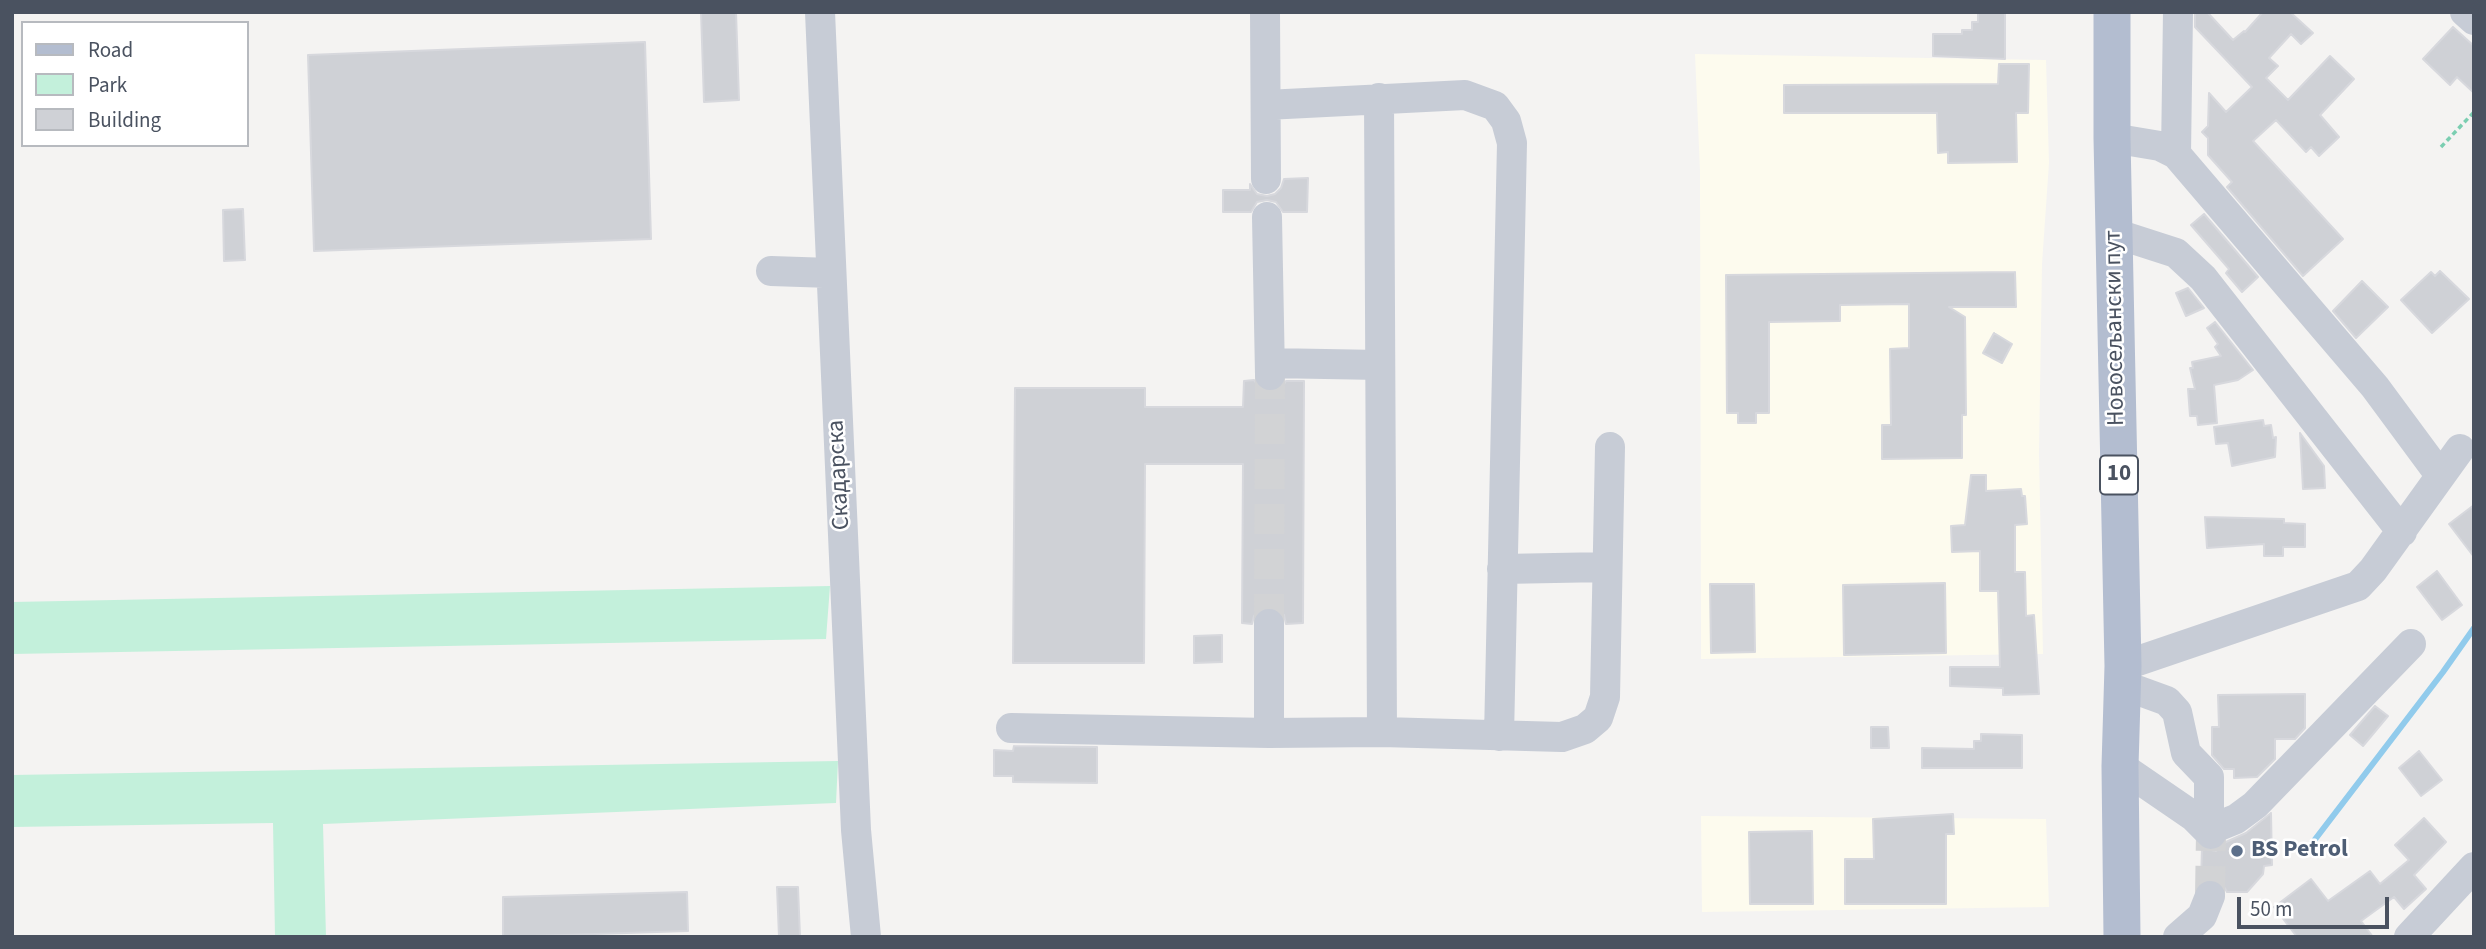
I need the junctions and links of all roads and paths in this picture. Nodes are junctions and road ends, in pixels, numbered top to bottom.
1 (820, 12) edge
2 (1265, 12) edge
3 (2112, 12) edge
4 (2178, 12) edge
5 (2465, 12) edge
6 (2474, 20) edge
7 (1379, 98) junction
8 (1266, 105) junction
9 (2474, 112) edge
10 (2112, 138) junction
11 (2441, 147) dead end
12 (2176, 155) junction
13 (1266, 179) dead end
14 (1267, 217) dead end
15 (2114, 233) junction
16 (771, 271) dead end
17 (831, 273) junction
18 (1380, 365) junction
19 (1610, 447) dead end
20 (2460, 449) dead end
21 (2440, 475) junction
22 (2402, 532) junction
23 (1607, 566) junction
24 (1502, 569) junction
25 (1269, 624) tunnel mouth
26 (2411, 644) dead end
27 (2123, 675) junction
28 (1011, 728) dead end
29 (1382, 732) junction
30 (1269, 733) junction
31 (1499, 736) junction
32 (2120, 766) junction
33 (2210, 832) junction
34 (2474, 867) edge
35 (2210, 896) tunnel mouth
36 (866, 937) edge
37 (2122, 937) edge
38 (2178, 937) edge
39 (2409, 937) edge

1 - 17 street, Скадарска
2 - 8 street
3 - 10 main road, Новосељански пут / 10
4 - 12 street
5 - 6 street
7 - 8 street
7 - 18 street
7 - 24 street
8 - 13 street
9 - 11 path
10 - 12 street
10 - 15 main road, Новосељански пут / 10
12 - 21 street
14 - 18 street
15 - 22 street
15 - 27 main road, Новосељански пут / 10
16 - 17 street
17 - 36 street, Скадарска
18 - 29 street
19 - 23 street
20 - 21 street
21 - 22 street
22 - 27 street
23 - 24 street
23 - 31 street
24 - 31 street
25 - 30 street
26 - 33 street
27 - 32 main road, Новосељански пут / 10
27 - 33 street
28 - 30 street
29 - 30 street
29 - 31 street
32 - 33 street
32 - 37 main road, Новосељански пут / 10
34 - 39 street
35 - 38 street

